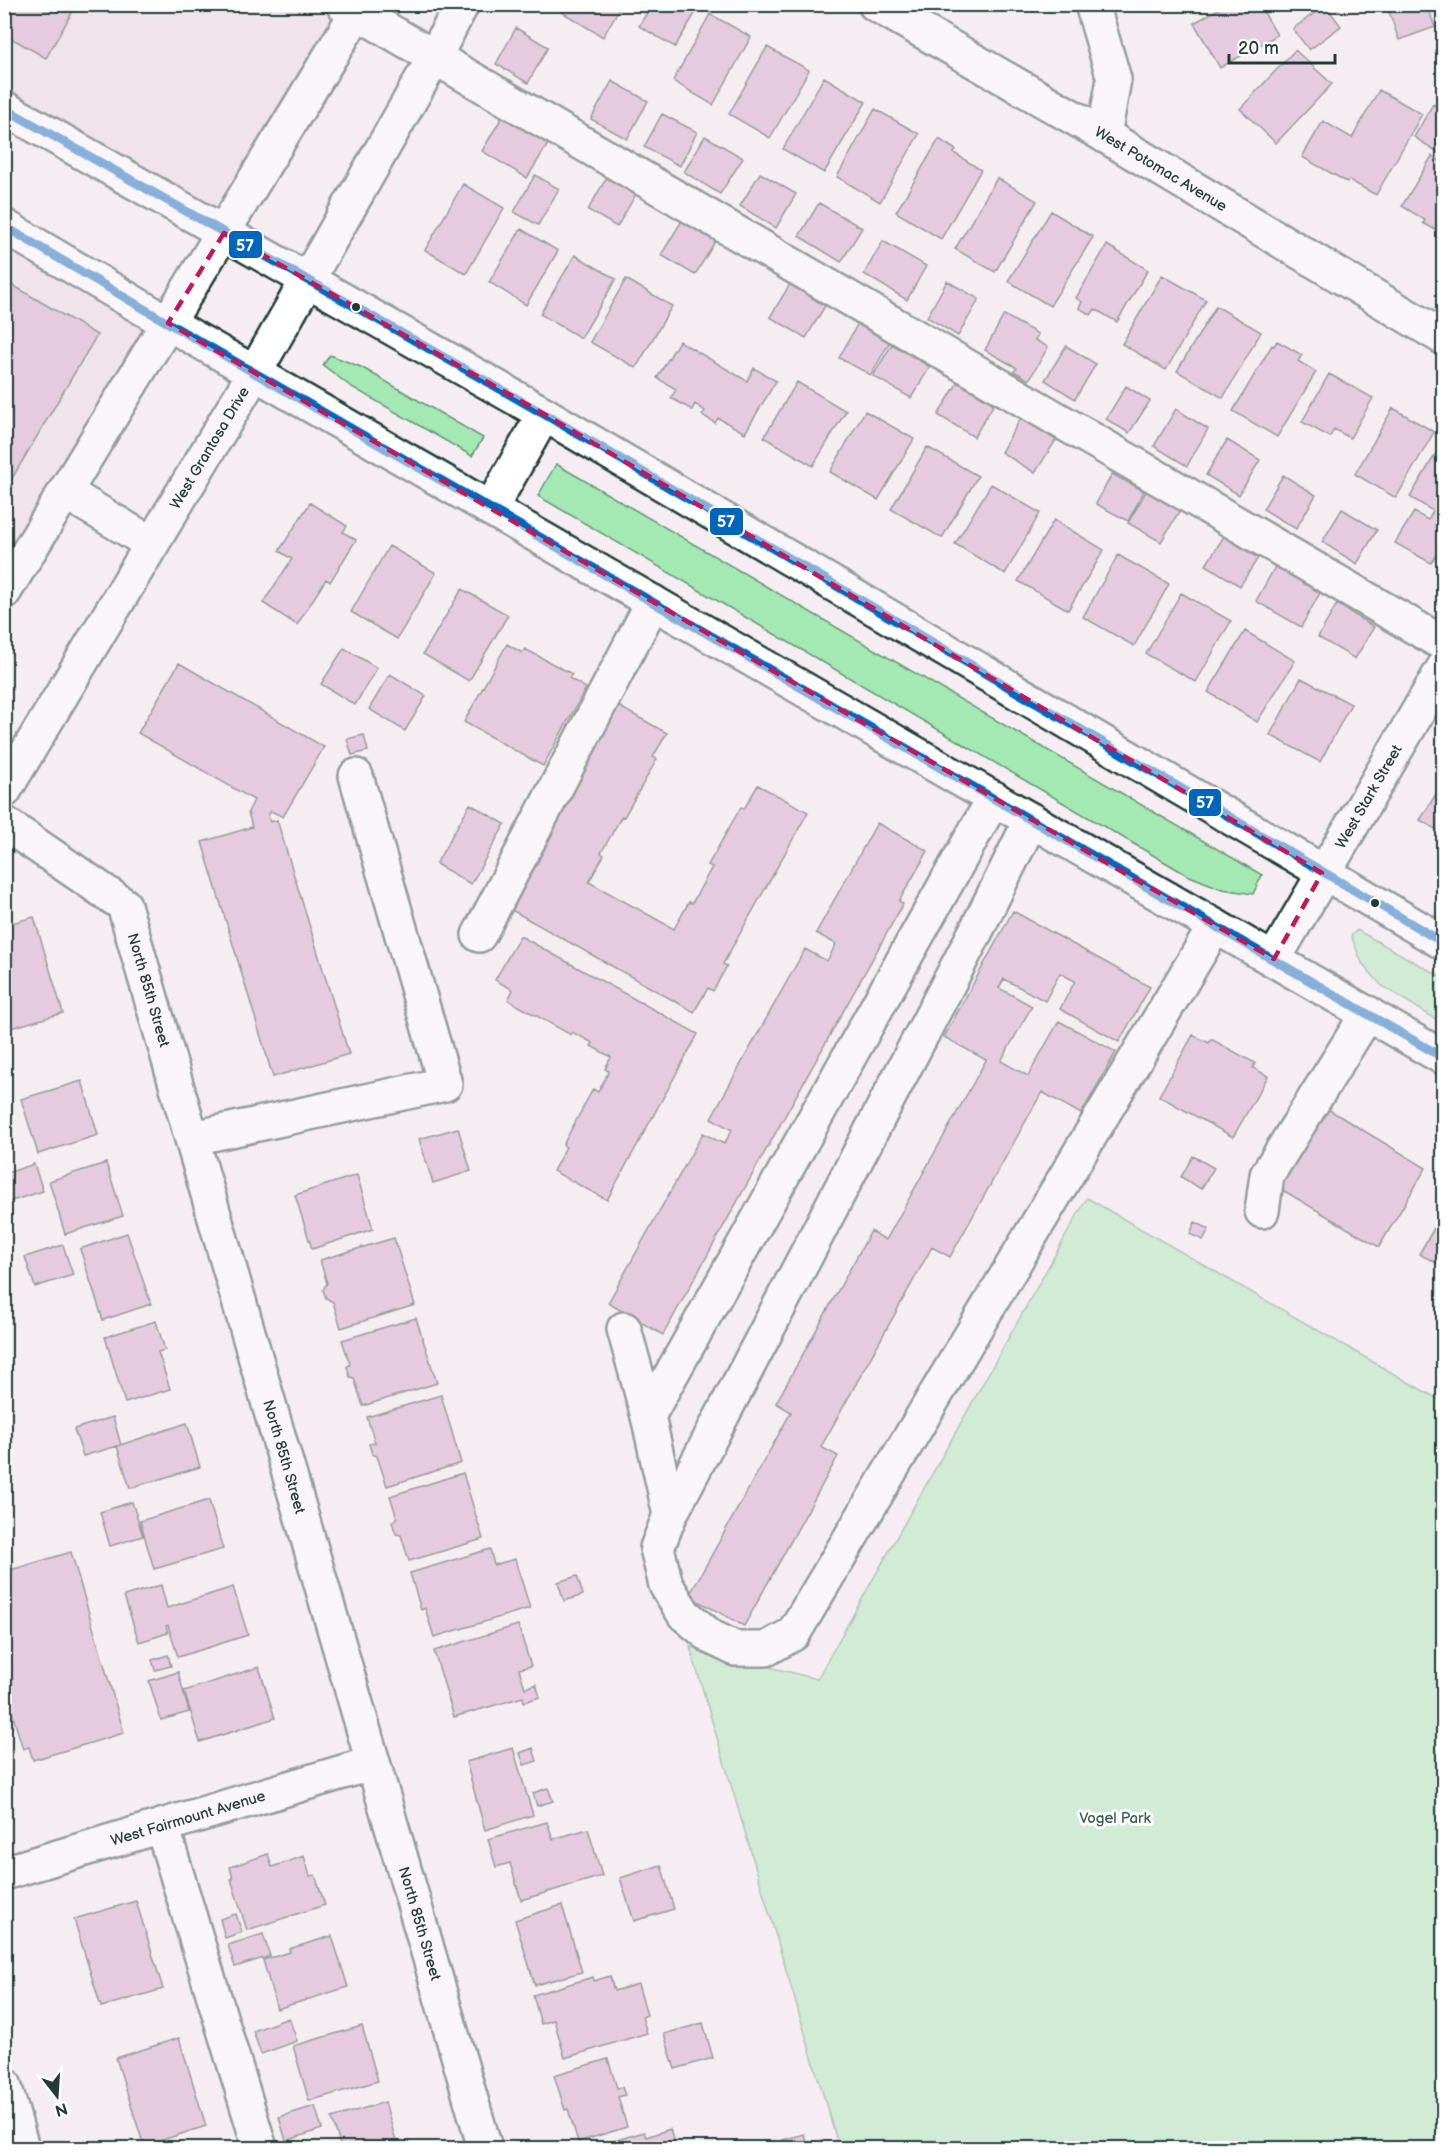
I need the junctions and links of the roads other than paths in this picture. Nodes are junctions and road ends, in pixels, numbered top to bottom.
1 (462, 4) edge
2 (875, 4) edge
3 (1092, 4) edge
4 (354, 7) edge
5 (434, 58) junction
6 (4, 108) edge
7 (1104, 135) junction
8 (4, 226) edge
9 (224, 233) junction
10 (307, 280) junction
11 (168, 323) junction
12 (1443, 338) edge
13 (255, 372) junction
14 (544, 414) junction
15 (65, 492) junction
16 (491, 508) junction
17 (152, 544) junction
18 (4, 592) edge
19 (653, 602) junction
20 (1443, 644) edge
21 (1443, 667) edge
22 (356, 776) dead end
23 (4, 791) edge
24 (994, 798) junction
25 (1031, 820) junction
26 (4, 823) edge
27 (1322, 873) junction
28 (1215, 926) junction
29 (479, 935) dead end
30 (1443, 943) edge
31 (1274, 959) junction
32 (1368, 1013) junction
33 (1443, 1058) edge
34 (193, 1138) junction
35 (1262, 1211) dead end
36 (624, 1329) dead end
37 (648, 1416) junction
38 (670, 1515) junction
39 (373, 1763) junction
40 (162, 1826) junction
41 (4, 1874) edge
42 (4, 2084) edge
43 (22, 2148) edge
44 (260, 2148) edge
45 (485, 2148) edge

1 - 5 street, West Grantosa Drive
2 - 7 street, West Potomac Avenue
3 - 7 street
4 - 5 street
4 - 9 street
5 - 10 street, West Grantosa Drive
5 - 20 street
6 - 9 street
7 - 12 street, West Potomac Avenue
8 - 11 street
9 - 10 street
9 - 11 street
10 - 13 street, West Grantosa Drive
10 - 14 street
11 - 13 street
11 - 15 street
13 - 16 street
13 - 17 street, West Grantosa Drive
14 - 16 street
14 - 27 street
15 - 17 street
15 - 18 street
16 - 19 street
17 - 23 street, West Grantosa Drive
19 - 24 street
19 - 29 street
21 - 27 street, West Stark Street
22 - 34 street
24 - 25 street
24 - 37 street
25 - 28 street
25 - 38 street
26 - 34 street, North 85th Street
27 - 30 street
27 - 31 street, West Stark Street
28 - 31 street
28 - 38 street
31 - 32 street
32 - 33 street
32 - 35 street
34 - 39 street, North 85th Street
36 - 37 street
37 - 38 street
39 - 40 street, West Fairmount Avenue
39 - 45 street, North 85th Street
40 - 41 street, West Fairmount Avenue
40 - 44 street
42 - 43 street

